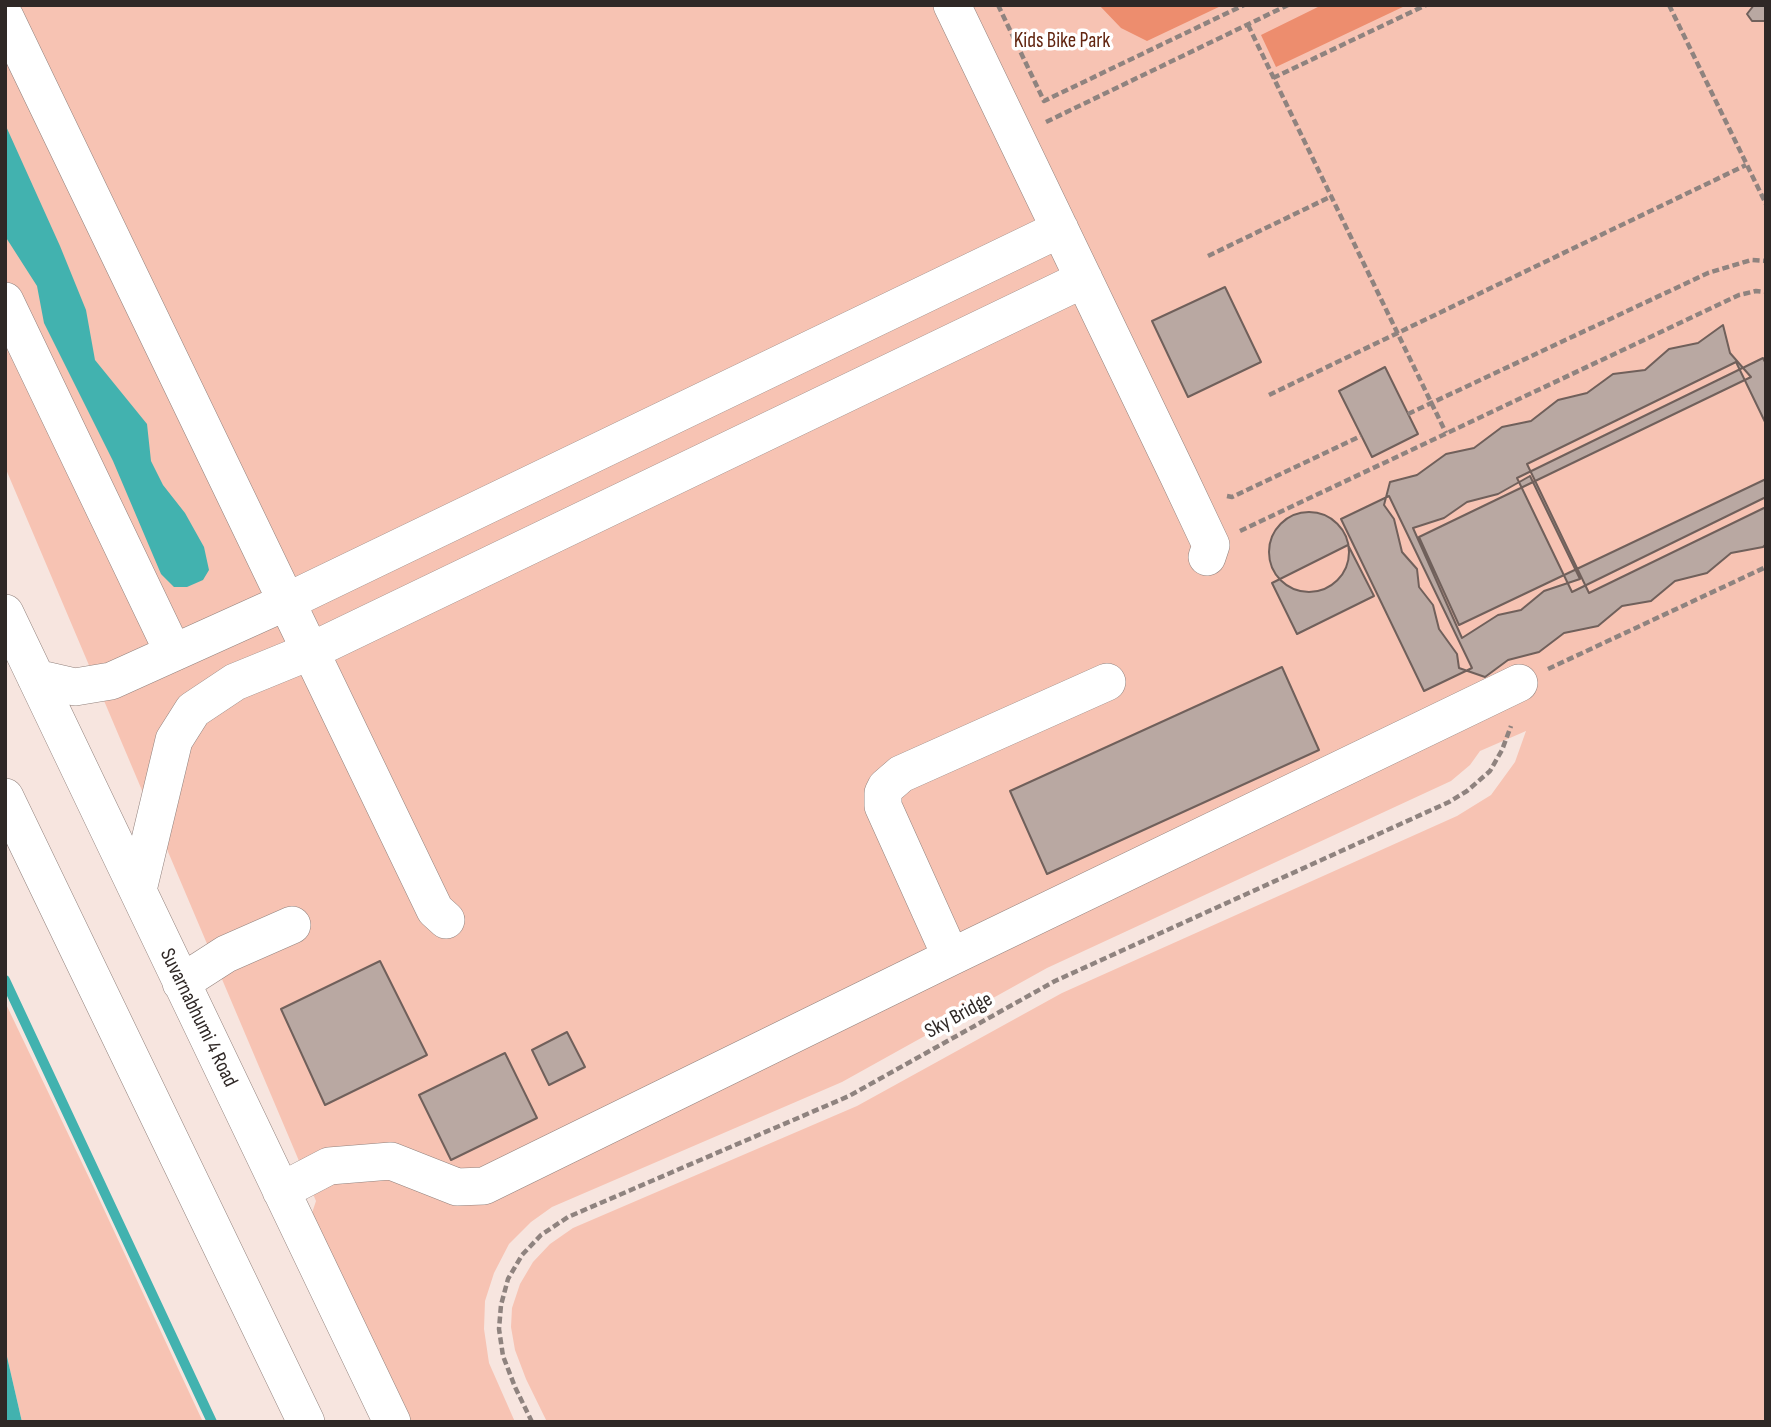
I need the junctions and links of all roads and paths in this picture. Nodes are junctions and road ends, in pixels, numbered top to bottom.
1 (951, 5) edge
2 (998, 5) edge
3 (1244, 5) edge
4 (1288, 5) edge
5 (1426, 5) edge
6 (1676, 5) edge
7 (1669, 7) edge
8 (5, 18) edge
9 (1248, 25) junction
10 (1273, 78) junction
11 (1039, 125) dead end
12 (1746, 165) junction
13 (1332, 196) junction
14 (1766, 204) edge
15 (1060, 229) junction
16 (1208, 256) dead end
17 (1766, 261) edge
18 (1084, 279) junction
19 (1766, 292) edge
20 (5, 301) edge
21 (1398, 333) junction
22 (1269, 395) dead end
23 (1432, 403) junction
24 (1408, 414) dead end
25 (1446, 433) junction
26 (1360, 436) dead end
27 (1222, 496) dead end
28 (1209, 551) joint
29 (1766, 567) edge
30 (286, 602) junction
31 (5, 613) edge
32 (311, 651) junction
33 (173, 652) junction
34 (36, 678) junction
35 (1107, 682) dead end
36 (1519, 683) junction
37 (5, 797) edge
38 (138, 890) junction
39 (446, 920) dead end
40 (292, 925) dead end
41 (951, 957) junction
42 (181, 983) junction
43 (281, 1191) junction
44 (306, 1422) edge
45 (392, 1422) edge
46 (532, 1422) edge

1 - 15 street
2 - 3 path
4 - 9 path
5 - 10 path
6 - 7 path
7 - 12 path
8 - 30 street
9 - 10 path
9 - 11 path
10 - 13 path
12 - 14 path
12 - 21 path
13 - 16 path
13 - 21 path
15 - 18 street
15 - 30 street
17 - 23 path
18 - 28 street
18 - 32 street
19 - 25 path
20 - 33 street
21 - 22 path
21 - 23 path
23 - 24 path
23 - 25 path
25 - 28 path
26 - 27 path
29 - 36 path
30 - 32 street
30 - 33 street
31 - 34 street, Suvarnabhumi 4 Road
32 - 38 street
32 - 39 street
33 - 34 street
34 - 38 street, Suvarnabhumi 4 Road
35 - 41 street
36 - 41 street
36 - 46 path, Sky Bridge
37 - 44 street
38 - 42 street, Suvarnabhumi 4 Road
40 - 42 street
41 - 43 street
42 - 43 street, Suvarnabhumi 4 Road
43 - 45 street, Suvarnabhumi 4 Road

